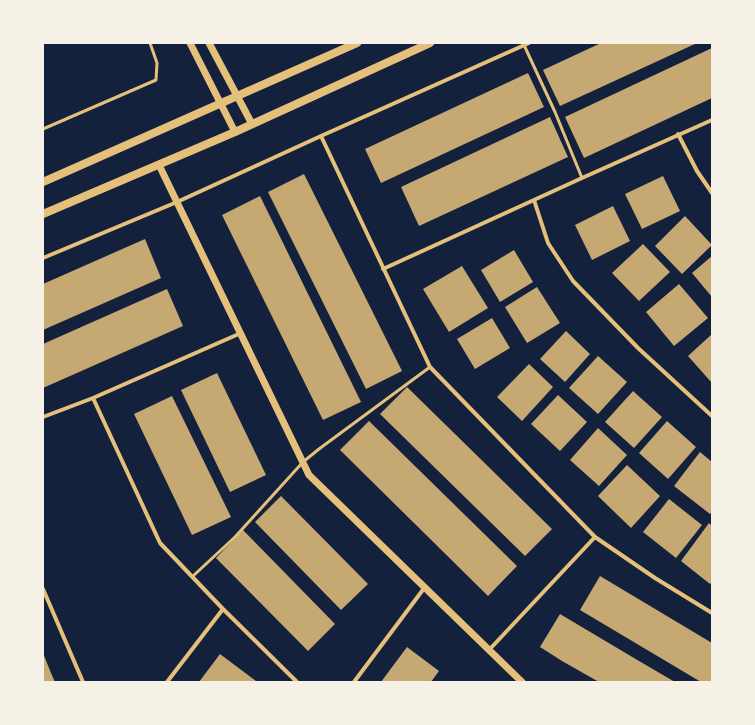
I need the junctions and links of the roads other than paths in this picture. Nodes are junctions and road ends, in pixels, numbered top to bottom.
1 (150, 43) edge
2 (190, 43) edge
3 (209, 43) edge
4 (357, 43) edge
5 (430, 43) edge
6 (529, 43) edge
7 (524, 45) junction
8 (237, 96) junction
9 (221, 103) junction
10 (712, 120) edge
11 (252, 124) junction
12 (43, 129) edge
13 (235, 132) junction
14 (678, 134) junction
15 (321, 136) junction
16 (159, 165) junction
17 (582, 178) junction
18 (43, 182) edge
19 (712, 193) edge
20 (534, 200) junction
21 (177, 202) junction
22 (43, 214) edge
23 (43, 258) edge
24 (383, 269) junction
25 (241, 334) junction
26 (430, 367) junction
27 (93, 398) junction
28 (712, 416) edge
29 (43, 417) edge
30 (303, 462) junction
31 (595, 537) junction
32 (193, 576) junction
33 (425, 587) junction
34 (43, 589) edge
35 (223, 609) junction
36 (712, 613) edge
37 (489, 650) junction
38 (83, 682) edge
39 (167, 682) edge
40 (297, 682) edge
41 (354, 682) edge
42 (522, 682) edge

1 - 12 lane
2 - 9 street
3 - 8 street
4 - 8 main road
5 - 11 main road
6 - 7 street
7 - 15 street
7 - 17 lane
8 - 9 main road
8 - 11 street
9 - 13 street
9 - 18 main road
10 - 14 street
11 - 13 main road
13 - 16 main road
14 - 17 street
14 - 19 street
15 - 21 street
15 - 24 street
16 - 21 street
16 - 22 main road
17 - 20 street
20 - 24 street
20 - 28 street
21 - 23 street
21 - 25 street
24 - 26 street
25 - 27 street
25 - 30 street
26 - 30 lane
26 - 31 street
27 - 29 street
27 - 32 street
30 - 32 lane
30 - 33 street
31 - 36 street
31 - 37 street
32 - 35 street
33 - 37 street
33 - 41 street
34 - 38 street
35 - 39 street
35 - 40 street
37 - 42 street

